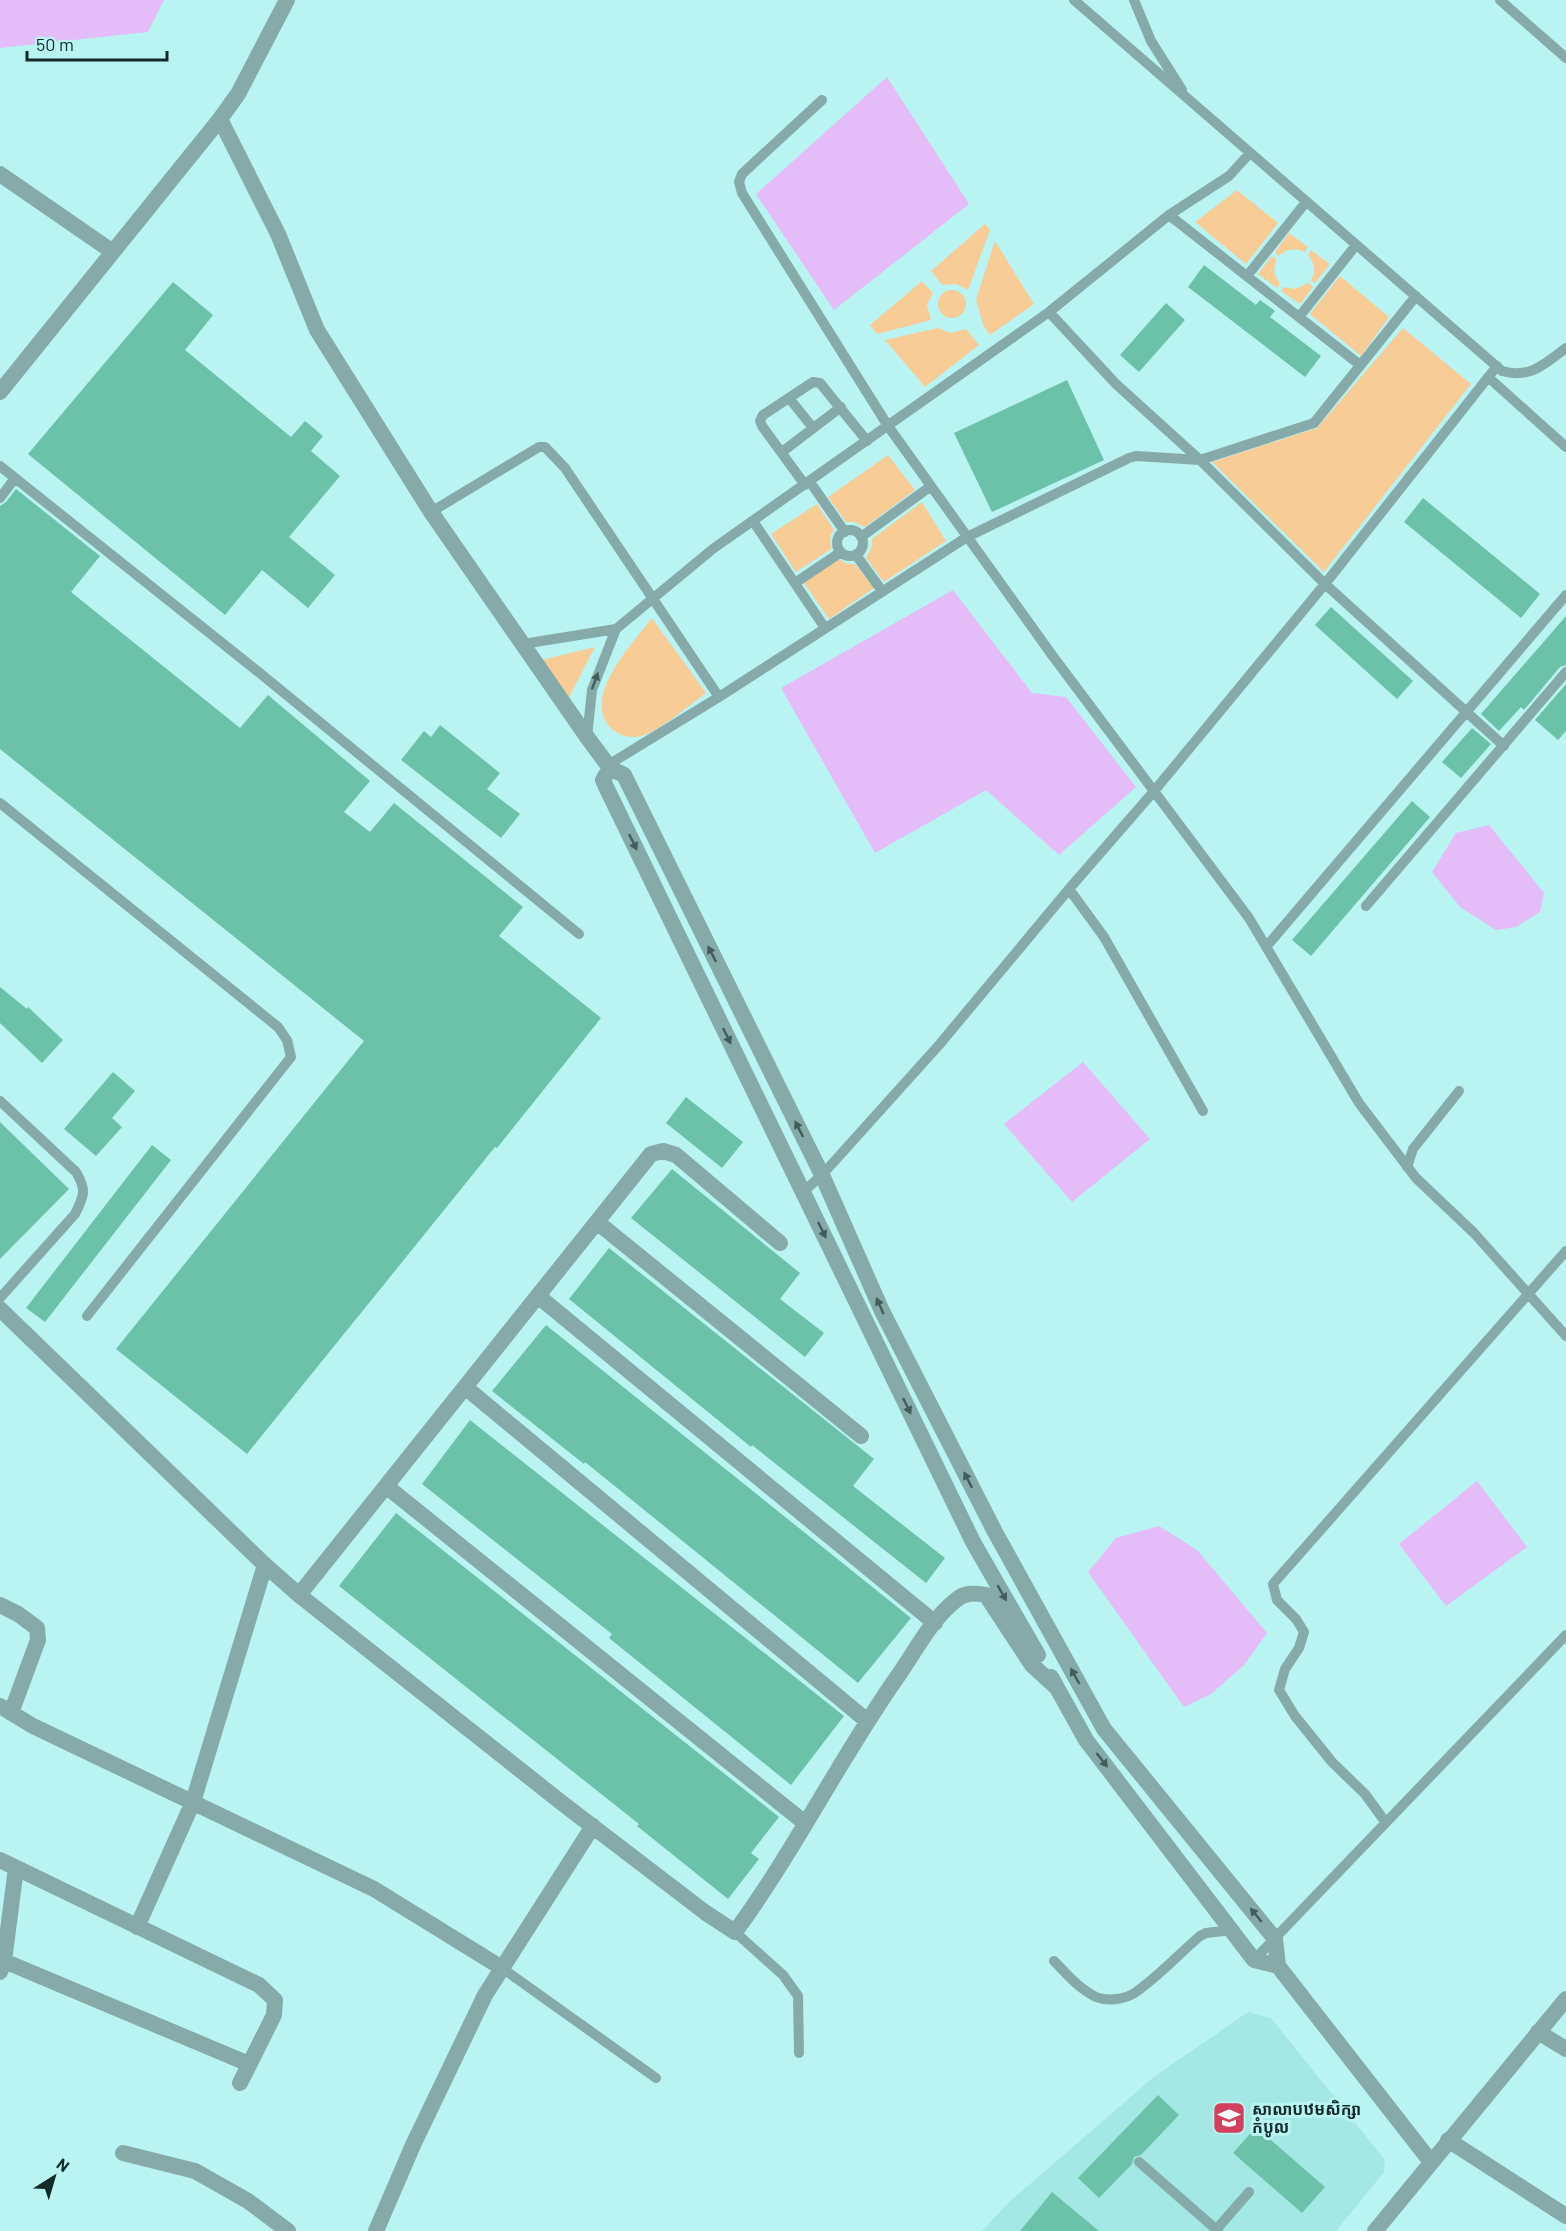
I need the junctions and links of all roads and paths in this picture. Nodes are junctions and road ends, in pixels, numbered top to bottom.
1 (287, 0) edge
2 (1074, 0) edge
3 (1134, 0) edge
4 (1500, 0) edge
5 (1566, 58) edge
6 (822, 100) dead end
7 (1189, 100) junction
8 (220, 119) junction
9 (1250, 153) junction
10 (0, 174) edge
11 (1306, 202) junction
12 (1169, 215) junction
13 (1356, 245) junction
14 (113, 252) junction
15 (1247, 276) junction
16 (1416, 296) junction
17 (1049, 312) junction
18 (1299, 317) junction
19 (1566, 348) edge
20 (1360, 364) junction
21 (1497, 366) junction
22 (1488, 376) junction
23 (0, 392) edge
24 (789, 398) junction
25 (841, 407) junction
26 (888, 426) junction
27 (813, 428) junction
28 (867, 441) junction
29 (1566, 447) edge
30 (782, 452) junction
31 (1200, 460) junction
32 (0, 466) edge
33 (15, 478) junction
34 (807, 483) junction
35 (930, 486) junction
36 (0, 498) edge
37 (431, 512) junction
38 (753, 521) junction
39 (845, 532) junction
40 (861, 537) junction
41 (967, 537) junction
42 (841, 552) junction
43 (856, 555) junction
44 (795, 583) junction
45 (1325, 584) junction
46 (882, 591) junction
47 (1566, 595) edge
48 (652, 598) junction
49 (825, 628) junction
50 (615, 629) junction
51 (523, 644) junction
52 (1566, 672) edge
53 (719, 697) junction
54 (1467, 712) junction
55 (587, 737) junction
56 (1504, 746) junction
57 (609, 766) junction
58 (1155, 790) junction
59 (0, 803) edge
60 (1069, 889) junction
61 (1366, 906) dead end
62 (579, 934) dead end
63 (1266, 947) junction
64 (1459, 1091) dead end
65 (0, 1101) edge
66 (1203, 1111) dead end
67 (1407, 1167) junction
68 (822, 1175) junction
69 (803, 1192) junction
70 (597, 1222) junction
71 (780, 1243) dead end
72 (1566, 1251) edge
73 (1529, 1295) junction
74 (538, 1296) junction
75 (0, 1298) edge
76 (0, 1309) edge
77 (87, 1316) dead end
78 (1566, 1336) edge
79 (465, 1387) junction
80 (861, 1436) dead end
81 (386, 1486) junction
82 (995, 1532) junction
83 (973, 1542) junction
84 (265, 1565) junction
85 (299, 1595) junction
86 (0, 1605) edge
87 (935, 1623) junction
88 (1566, 1635) edge
89 (1055, 1686) junction
90 (6, 1710) edge
91 (866, 1720) junction
92 (193, 1802) junction
93 (805, 1823) junction
94 (1386, 1823) junction
95 (593, 1826) junction
96 (0, 1860) edge
97 (16, 1868) junction
98 (137, 1927) junction
99 (1232, 1930) junction
100 (735, 1932) junction
101 (1275, 1938) junction
102 (1254, 1960) junction
103 (1054, 1961) dead end
104 (1278, 1966) junction
105 (2, 1967) edge
106 (502, 1968) junction
107 (1566, 1999) edge
108 (1538, 2032) junction
109 (1566, 2049) edge
110 (799, 2053) dead end
111 (249, 2064) junction
112 (656, 2078) dead end
113 (240, 2083) dead end
114 (1448, 2140) junction
115 (123, 2153) dead end
116 (1139, 2162) dead end
117 (1431, 2162) junction
118 (1249, 2192) dead end
119 (1566, 2216) edge
120 (1216, 2230) edge
121 (288, 2231) edge
122 (376, 2231) edge
123 (1375, 2231) edge

1 - 8 street
2 - 7 lane
3 - 7 lane
4 - 5 lane
6 - 26 lane
7 - 9 lane
8 - 14 street
8 - 37 street
9 - 11 lane
9 - 12 lane
10 - 14 street
11 - 13 lane
11 - 15 lane
12 - 15 lane
12 - 17 lane
13 - 16 lane
13 - 18 lane
14 - 23 street
15 - 18 lane
16 - 20 lane
16 - 21 lane
17 - 26 lane
17 - 31 lane
18 - 20 lane
19 - 21 lane
20 - 31 lane
21 - 22 lane
22 - 29 lane
22 - 45 lane
24 - 25 lane
24 - 27 lane
24 - 30 lane
25 - 27 lane
25 - 28 lane
26 - 28 lane
26 - 35 lane
27 - 30 lane
28 - 34 lane
30 - 34 lane
31 - 41 lane
31 - 45 lane
32 - 33 lane
33 - 36 lane
33 - 62 lane
34 - 38 lane
34 - 39 lane
35 - 40 lane
35 - 41 lane
37 - 48 lane
37 - 51 street
38 - 44 lane
38 - 48 lane
39 - 40 lane
39 - 42 lane
40 - 43 lane
41 - 46 lane
41 - 58 lane
42 - 43 lane
42 - 44 lane
43 - 46 lane
44 - 49 lane
45 - 54 lane
45 - 58 lane
46 - 49 lane
47 - 54 lane
48 - 50 lane
48 - 53 lane
49 - 53 lane
50 - 51 lane
55 -> 50 lane
51 - 55 street
52 - 56 lane
53 - 57 lane
54 - 56 lane
54 - 63 lane
55 - 57 street
56 - 61 lane
68 -> 57 street
57 -> 69 street
58 - 60 lane
58 - 63 lane
59 - 77 lane
60 - 66 lane
60 - 68 lane
63 - 67 lane
64 - 67 lane
65 - 75 lane
67 - 73 lane
68 - 69 lane
82 -> 68 street
69 -> 83 street
70 - 71 street
70 - 74 street
70 - 80 street
72 - 73 lane
73 - 78 lane
73 - 94 lane
74 - 79 street
74 - 87 street
76 - 84 street
79 - 81 street
79 - 91 street
81 - 85 street
81 - 93 street
82 - 83 street
101 -> 82 street
83 -> 89 street
84 - 85 street
84 - 92 street
85 - 95 street
86 - 90 street
87 - 89 street
87 - 91 street
88 - 94 lane
89 -> 99 street
90 - 92 street
91 - 93 street
92 - 98 street
92 - 106 street
93 - 100 street
94 - 101 lane
95 - 100 street
95 - 106 street
96 - 97 street
97 - 98 street
97 - 105 street
98 - 111 street
99 - 102 street
99 - 103 lane
100 - 110 lane
101 - 102 lane
101 - 104 street
102 - 104 street
104 - 117 street
105 - 111 street
106 - 112 lane
106 - 122 street
107 - 108 street
108 - 109 street
108 - 114 street
111 - 113 street
114 - 117 street
114 - 119 street
115 - 121 street
116 - 120 lane
117 - 123 street
118 - 120 lane

